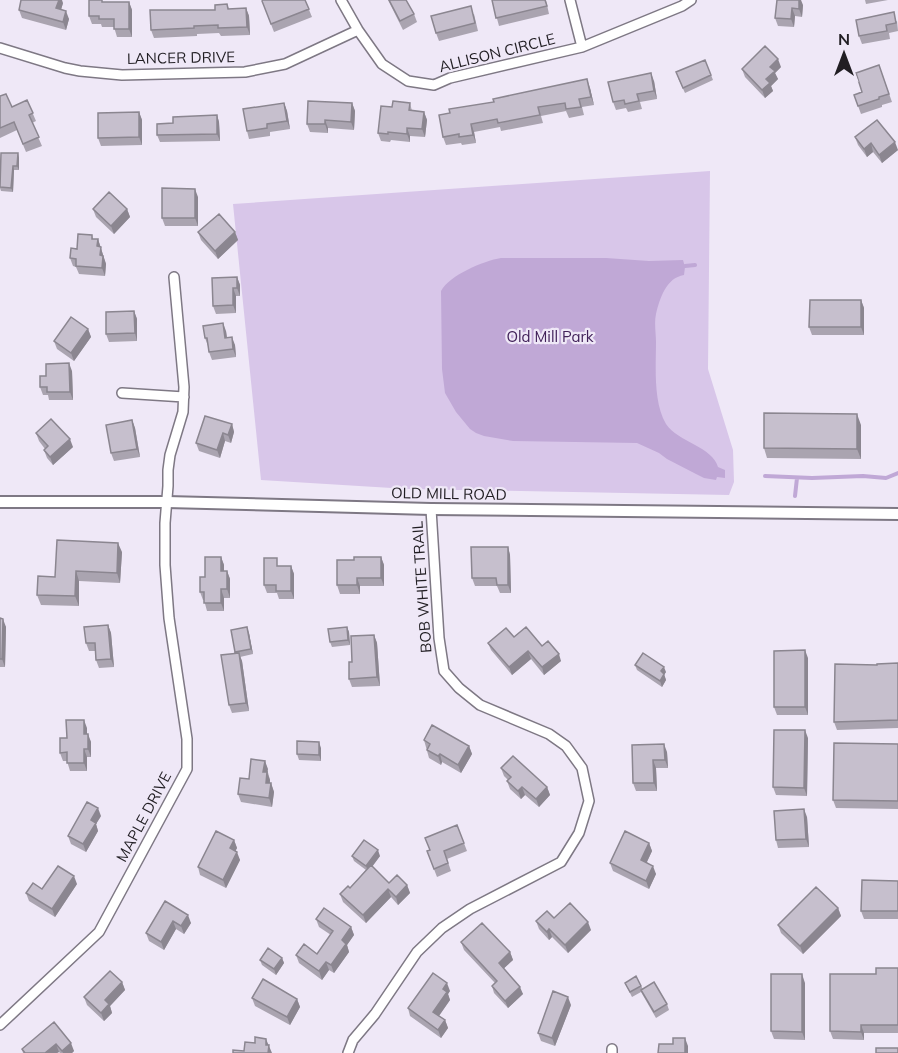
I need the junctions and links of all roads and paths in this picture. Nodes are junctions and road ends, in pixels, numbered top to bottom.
1 (341, 0) edge
2 (570, 0) edge
3 (690, 0) edge
4 (358, 30) junction
5 (582, 47) junction
6 (0, 48) edge
7 (174, 277) dead end
8 (122, 393) dead end
9 (184, 398) junction
10 (0, 502) edge
11 (167, 502) junction
12 (431, 509) junction
13 (898, 513) edge
14 (0, 1025) edge
15 (348, 1053) edge

1 - 4 street, ALLISON CIRCLE
2 - 5 street
3 - 5 street, ALLISON CIRCLE
4 - 5 street, ALLISON CIRCLE
4 - 6 street, LANCER DRIVE
7 - 9 street, MAPLE DRIVE
8 - 9 street
9 - 11 street, MAPLE DRIVE
10 - 11 street, OLD MILL ROAD
11 - 12 street, OLD MILL ROAD
11 - 14 street, MAPLE DRIVE
12 - 13 street, OLD MILL ROAD
12 - 15 street, BOB WHITE TRAIL

